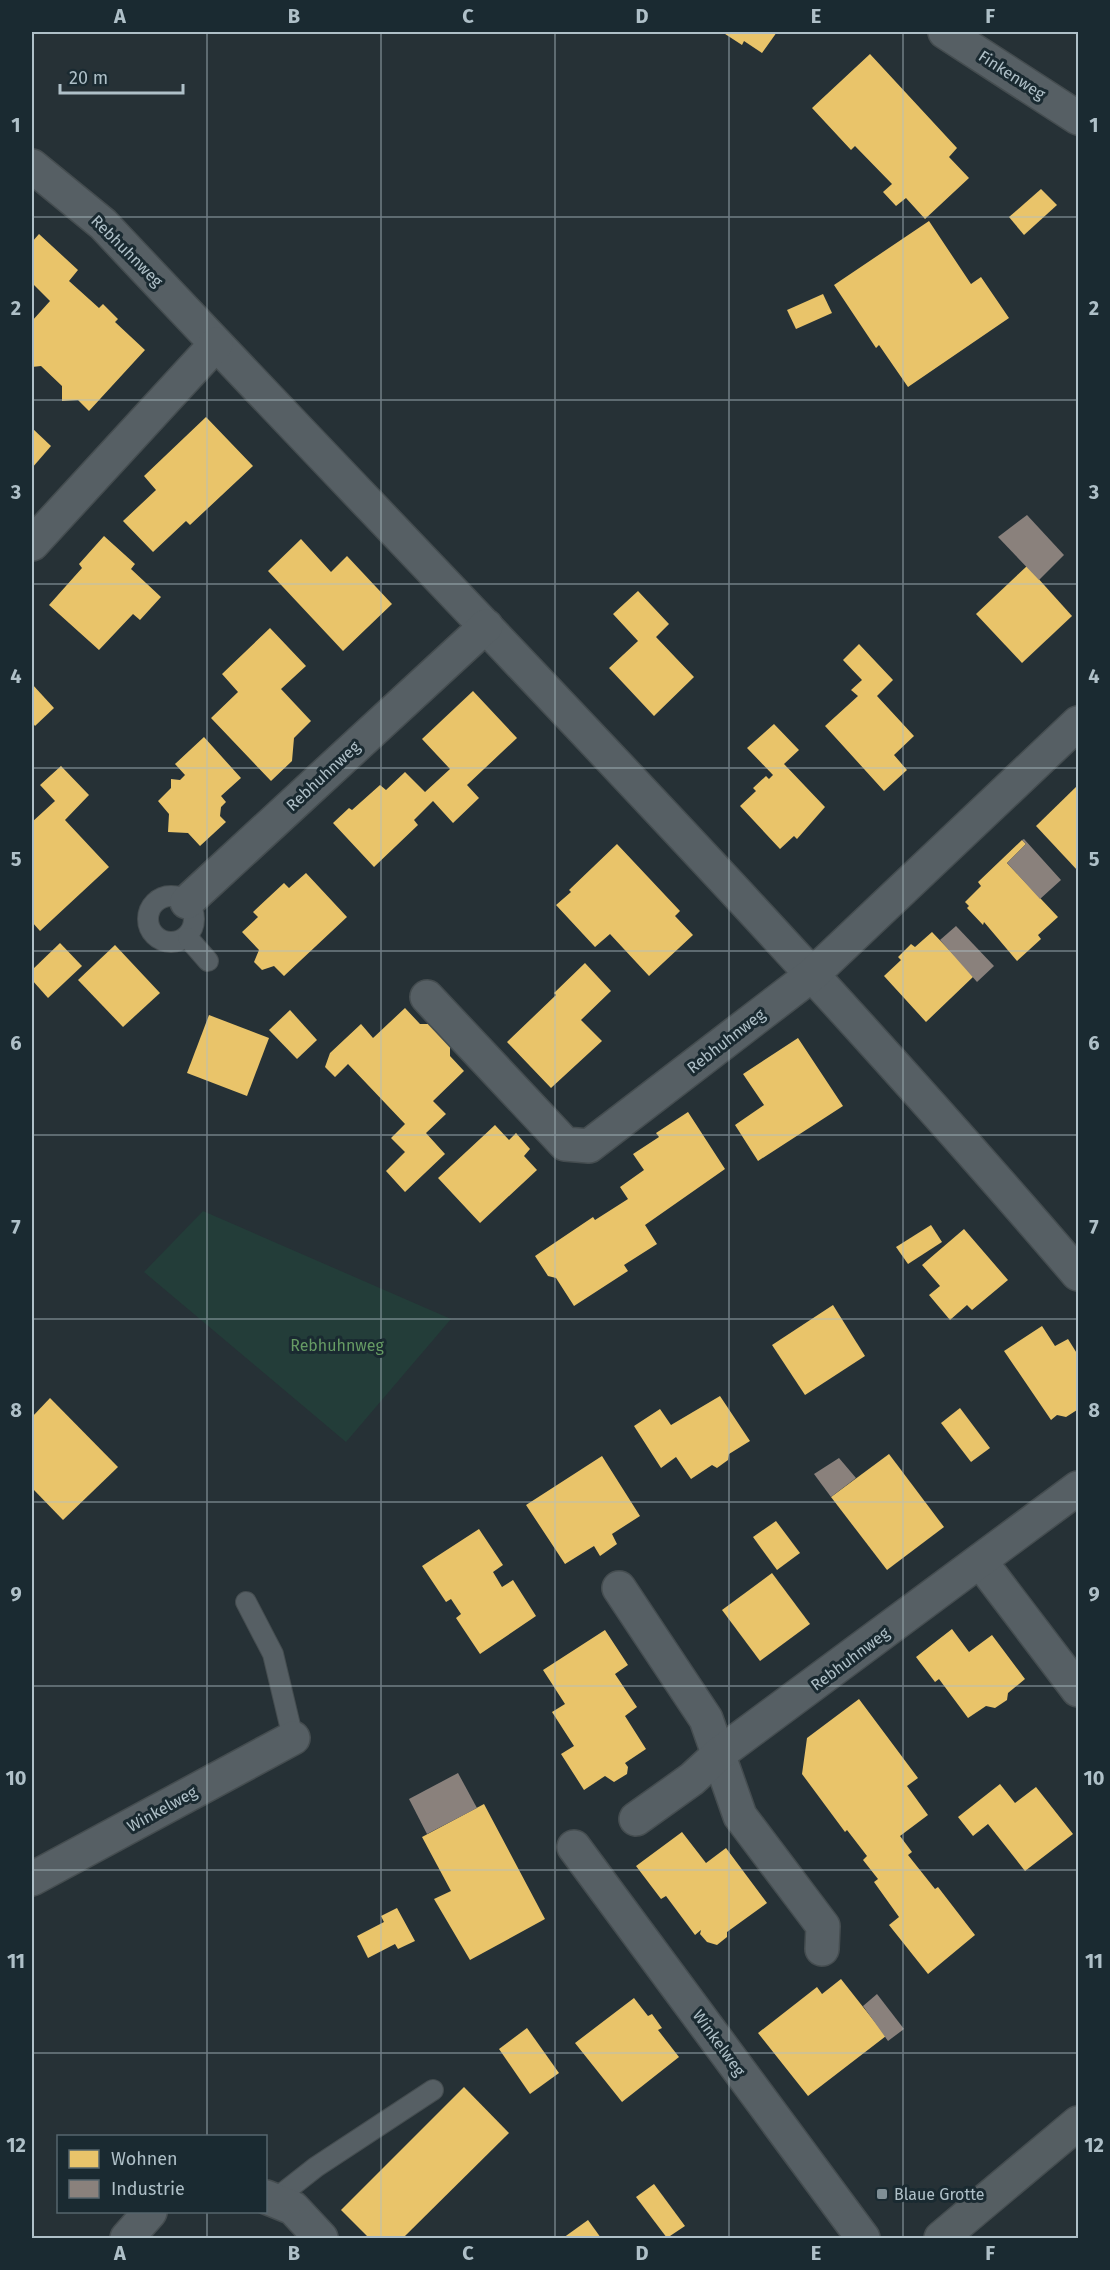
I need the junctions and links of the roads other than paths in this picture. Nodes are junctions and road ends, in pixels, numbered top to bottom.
1 (945, 32) edge
2 (1078, 118) edge
3 (32, 166) edge
4 (216, 344) junction
5 (32, 544) edge
6 (486, 626) junction
7 (1078, 723) edge
8 (187, 902) junction
9 (188, 938) junction
10 (208, 962) dead end
11 (813, 974) junction
12 (427, 997) dead end
13 (1078, 1274) edge
14 (1078, 1488) edge
15 (980, 1561) junction
16 (619, 1588) dead end
17 (246, 1602) dead end
18 (1078, 1690) edge
19 (293, 1738) joint
20 (719, 1754) junction
21 (636, 1819) dead end
22 (574, 1847) dead end
23 (32, 1879) edge
24 (822, 1948) dead end
25 (433, 2090) dead end
26 (1078, 2123) edge
27 (270, 2199) edge
28 (148, 2213) edge
29 (127, 2238) edge
30 (321, 2238) edge
31 (863, 2238) edge
32 (940, 2238) edge

1 - 2 street, Finkenweg
3 - 4 street, Rebhuhnweg
4 - 5 street
4 - 6 street, Rebhuhnweg
6 - 8 street, Rebhuhnweg
6 - 11 street, Rebhuhnweg
7 - 11 street, Rebhuhnweg
8 - 9 lane
8 - 9 lane
9 - 10 lane
11 - 12 street, Rebhuhnweg
11 - 13 street, Rebhuhnweg
14 - 15 street, Rebhuhnweg
15 - 18 street
15 - 20 street, Rebhuhnweg
16 - 20 street
17 - 19 lane
19 - 23 street, Winkelweg
20 - 21 street, Rebhuhnweg
20 - 24 street
22 - 31 street, Winkelweg
25 - 27 lane
26 - 32 main road
27 - 30 street
28 - 29 street

